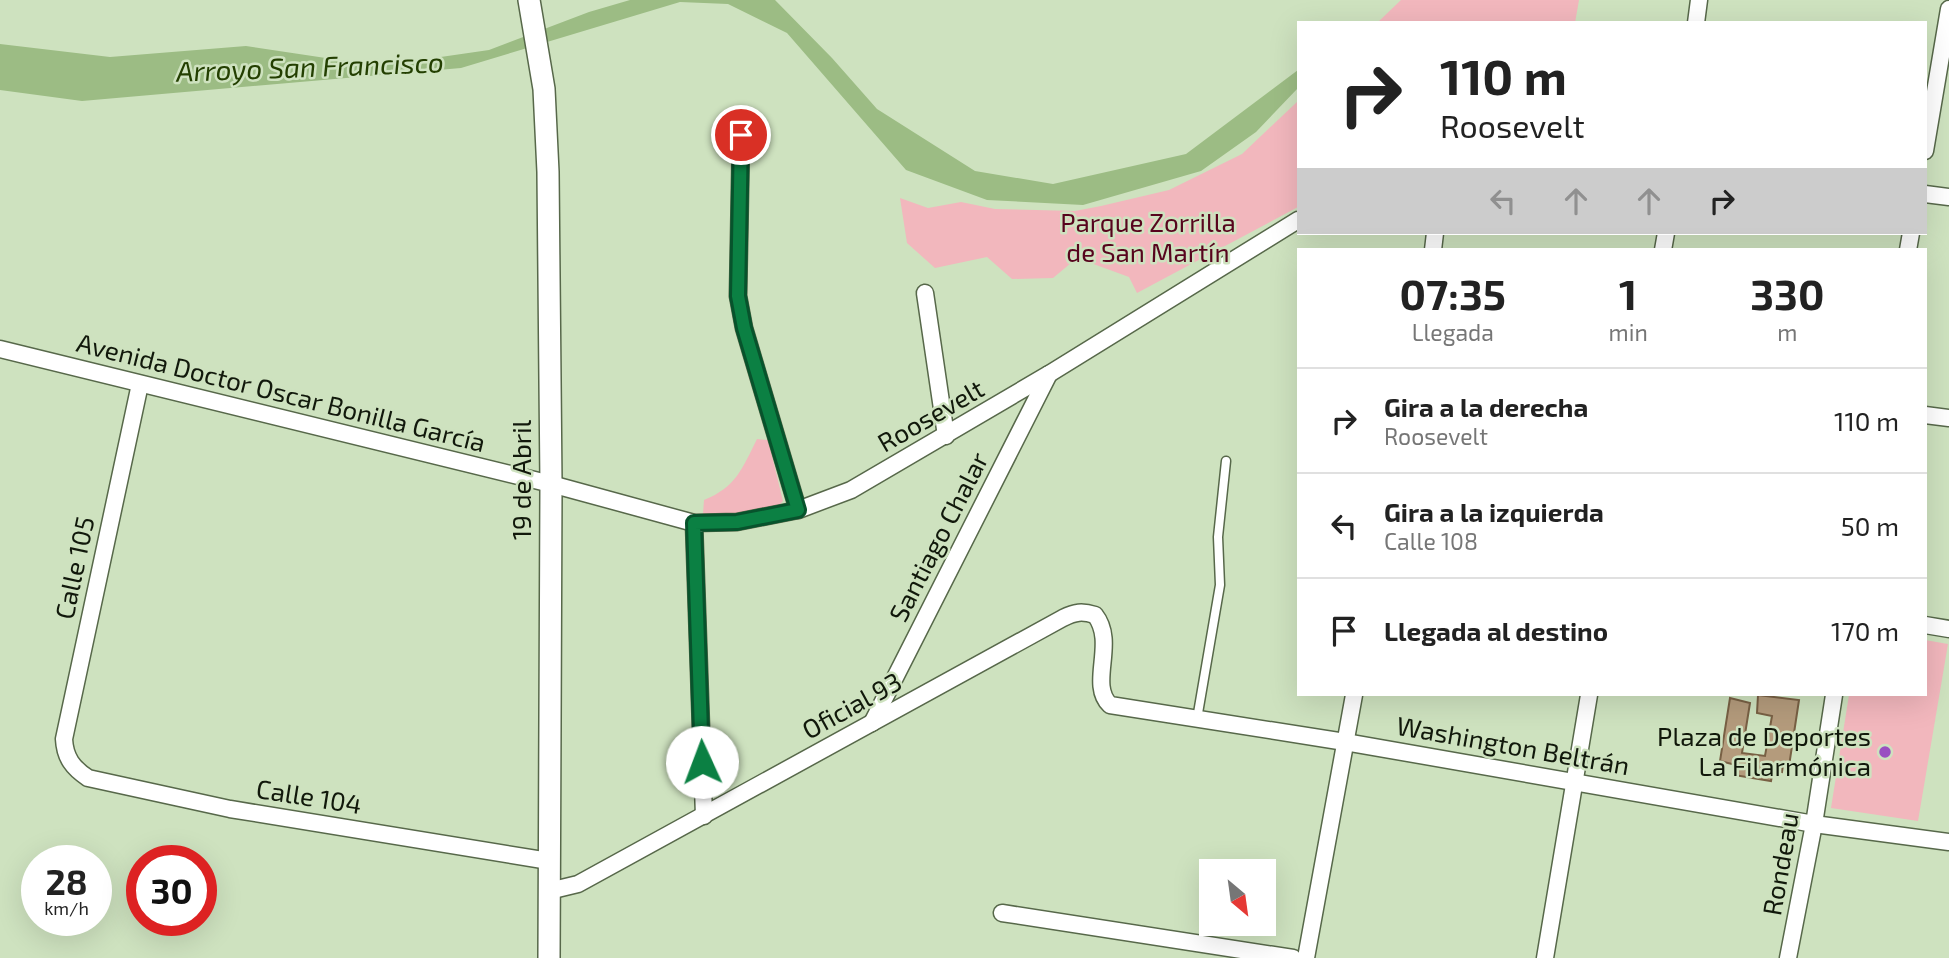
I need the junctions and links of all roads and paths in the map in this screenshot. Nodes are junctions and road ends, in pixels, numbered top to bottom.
1 (1699, 0) edge
2 (530, 2) edge
3 (1949, 9) edge
4 (1696, 21) edge
5 (741, 135) dead end
6 (1927, 139) edge
7 (1927, 194) edge
8 (1949, 197) edge
9 (1297, 221) edge
10 (925, 293) dead end
11 (0, 349) edge
12 (1049, 374) junction
13 (140, 384) junction
14 (1927, 415) edge
15 (1949, 418) edge
16 (946, 436) junction
17 (1226, 461) dead end
18 (551, 484) junction
19 (798, 510) junction
20 (694, 523) junction
21 (1927, 625) edge
22 (1949, 629) edge
23 (1354, 696) edge
24 (1589, 696) edge
25 (1834, 696) edge
26 (1110, 705) joint
27 (1197, 719) junction
28 (872, 723) junction
29 (1345, 743) junction
30 (70, 762) joint
31 (1575, 781) junction
32 (704, 816) junction
33 (1814, 824) junction
34 (1949, 842) edge
35 (549, 861) junction
36 (549, 891) junction
37 (1002, 913) dead end
38 (549, 958) edge
39 (1293, 958) edge
40 (1306, 958) edge
41 (1545, 958) edge
42 (1788, 958) edge

1 - 4 street
2 - 18 street, 19 de Abril
3 - 6 street
5 - 19 street
7 - 8 street
9 - 12 street, Roosevelt
10 - 16 street
11 - 13 street, Avenida Doctor Oscar Bonilla García
12 - 16 street, Roosevelt
12 - 28 street, Santiago Chalar
13 - 18 street, Avenida Doctor Oscar Bonilla García
13 - 30 street, Calle 105
14 - 15 street
16 - 19 street, Roosevelt
17 - 27 lane
18 - 20 street, Roosevelt
18 - 35 street, 19 de Abril
19 - 20 street, Roosevelt
20 - 32 street
21 - 22 street
23 - 29 street
24 - 31 street
25 - 33 street, Rondeau
26 - 27 street, Washington Beltrán
26 - 28 street, Oficial 93
27 - 29 street, Washington Beltrán
28 - 32 street, Oficial 93
29 - 31 street, Washington Beltrán
29 - 40 street
30 - 35 street, Calle 104
31 - 33 street, Washington Beltrán
31 - 41 street
32 - 36 street, Oficial 93
33 - 34 street, Washington Beltrán
33 - 42 street, Rondeau
35 - 36 street, 19 de Abril
36 - 38 street, 19 de Abril
37 - 39 street

